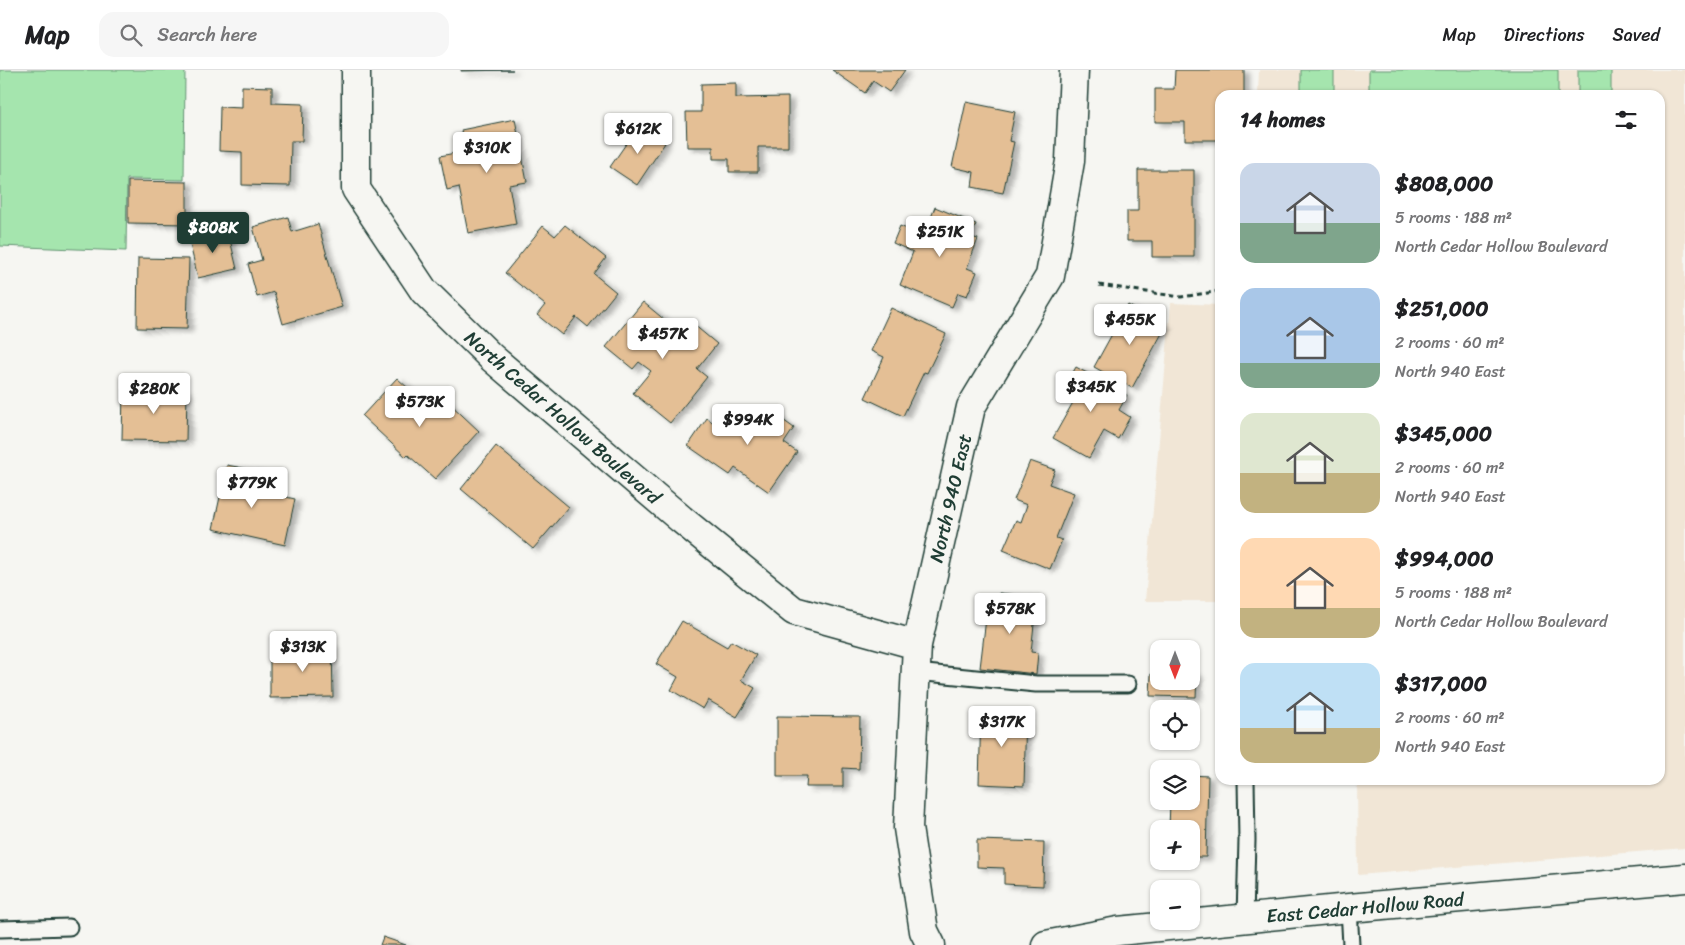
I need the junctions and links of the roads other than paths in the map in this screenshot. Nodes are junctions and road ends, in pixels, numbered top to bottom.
1 (356, 70) edge
2 (1074, 70) edge
3 (917, 645) junction
4 (916, 672) junction
5 (1128, 684) dead end
6 (1246, 785) edge
7 (1685, 878) edge
8 (1350, 908) junction
9 (1244, 918) junction
10 (0, 928) edge
11 (69, 928) dead end
12 (931, 945) edge
13 (1046, 945) edge
14 (1351, 945) edge

1 - 3 street, North Cedar Hollow Boulevard
2 - 3 street, North 940 East
3 - 4 street, North 940 East
4 - 5 lane
4 - 12 street, North 940 East
6 - 9 lane
7 - 8 street, East Cedar Hollow Road
8 - 9 street, East Cedar Hollow Road
8 - 14 lane
9 - 13 street, East Cedar Hollow Road
10 - 11 lane

